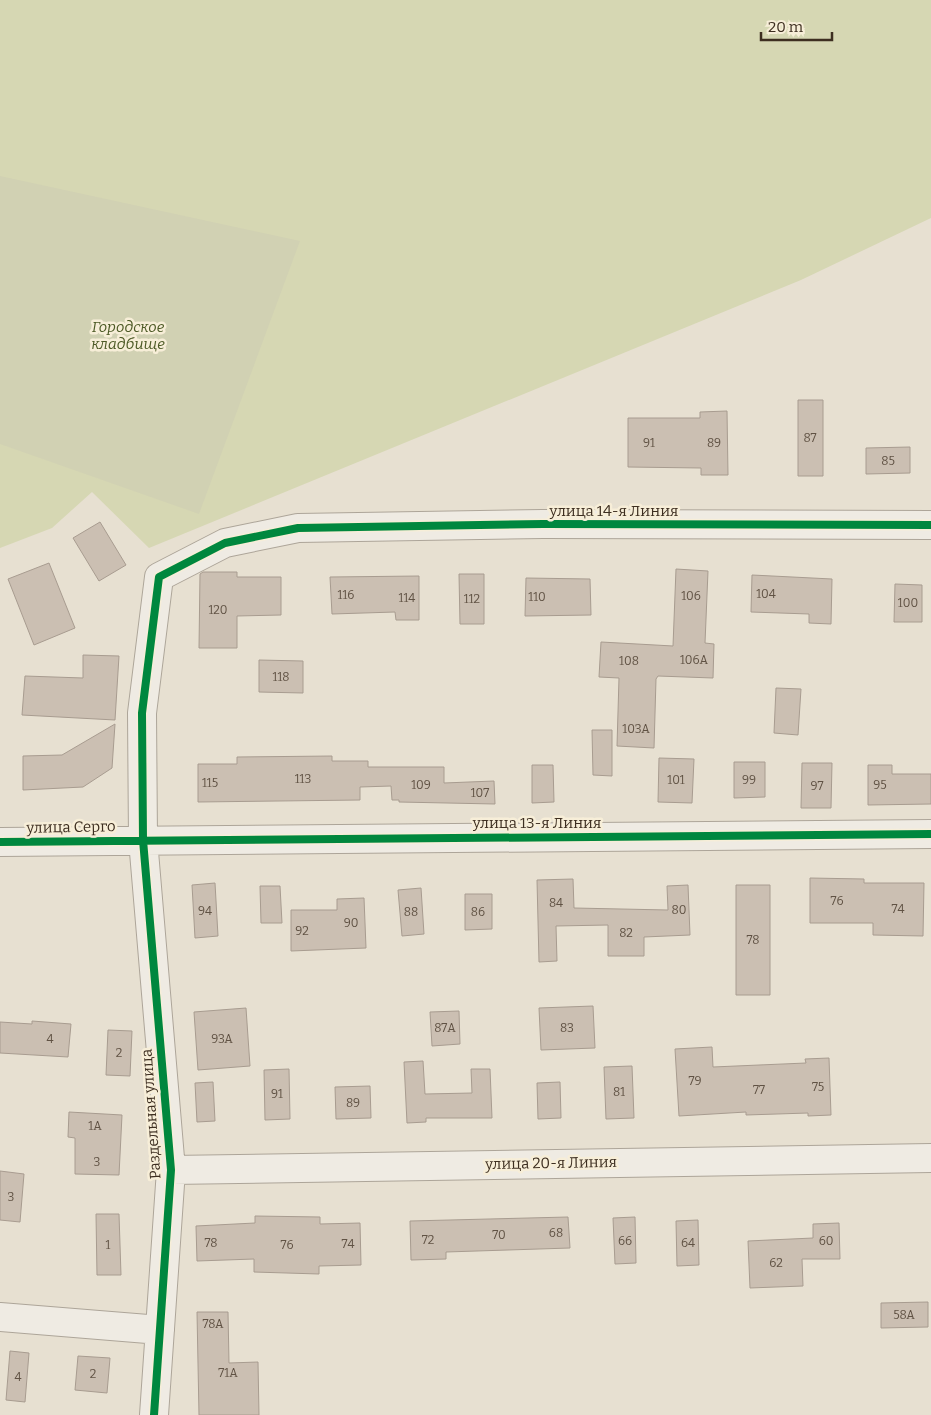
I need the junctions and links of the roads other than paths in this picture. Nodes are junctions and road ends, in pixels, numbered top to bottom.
1 (931, 525) edge
2 (931, 834) edge
3 (143, 840) junction
4 (0, 842) edge
5 (931, 1158) edge
6 (171, 1170) junction
7 (0, 1317) edge
8 (160, 1330) junction
9 (154, 1415) edge

1 - 3 street, улица 14-я Линия
2 - 3 street, улица 13-я Линия
3 - 4 street, улица Серго
3 - 6 street, Раздельная улица
5 - 6 street, улица 20-я Линия
6 - 8 street, Раздельная улица
7 - 8 street
8 - 9 street, Раздельная улица

